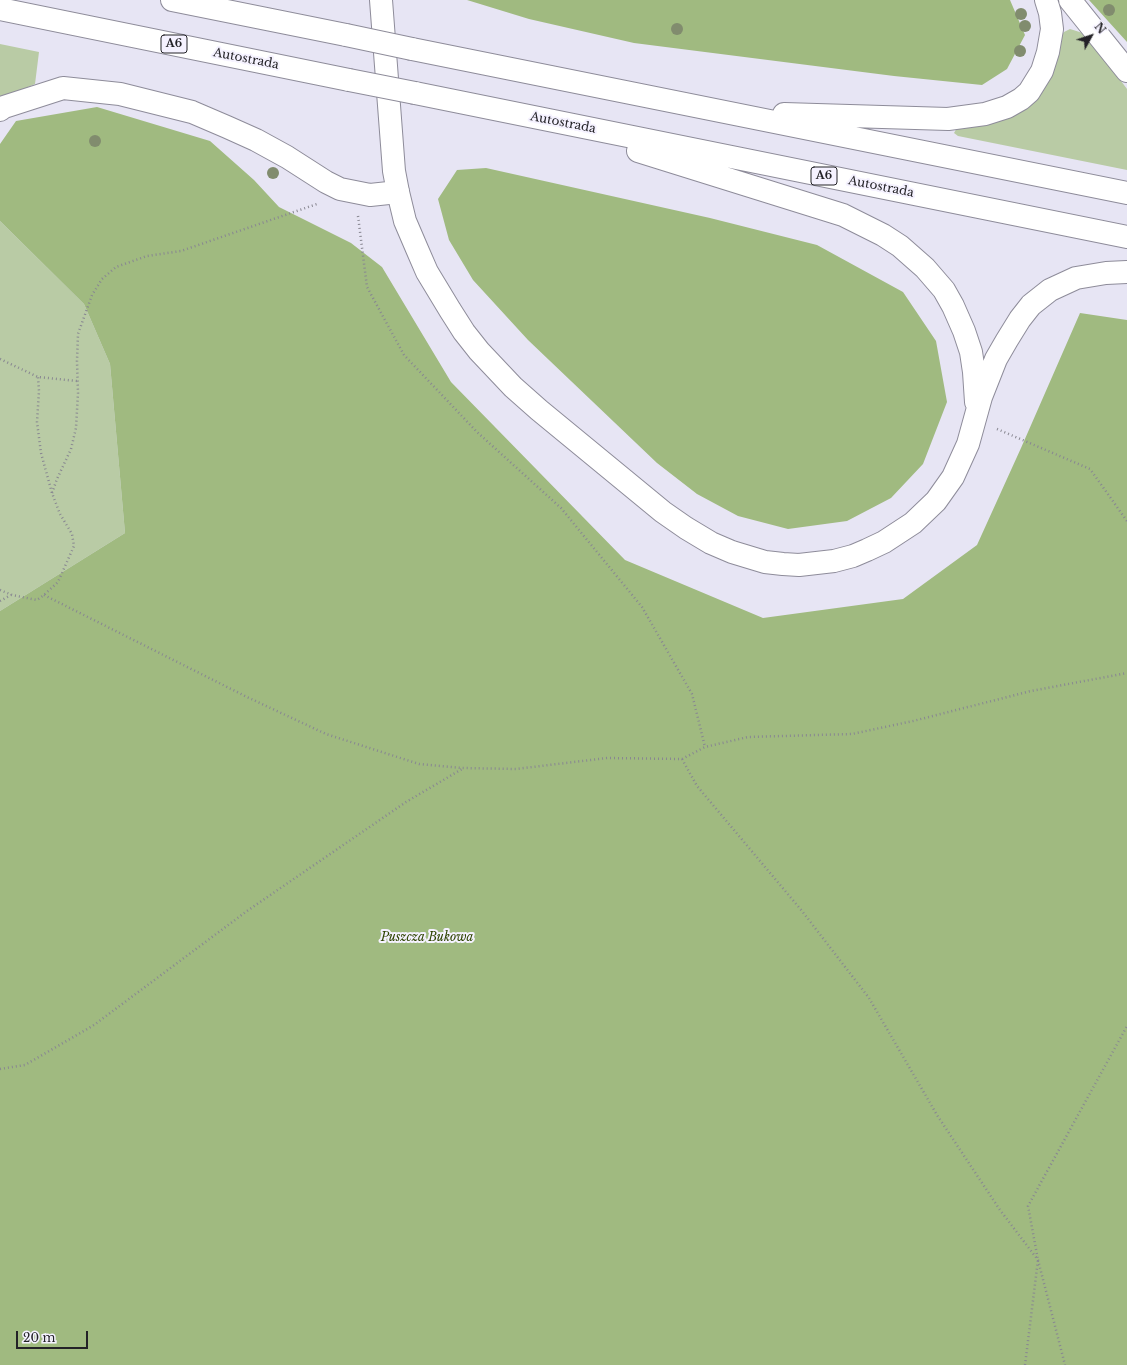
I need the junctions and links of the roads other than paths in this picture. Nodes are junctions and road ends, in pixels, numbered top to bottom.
1 (172, 0) edge
2 (380, 0) edge
3 (1046, 0) edge
4 (1070, 0) edge
5 (0, 9) edge
6 (1127, 71) edge
7 (0, 110) edge
8 (715, 110) junction
9 (521, 114) junction
10 (398, 192) junction
11 (1127, 193) edge
12 (1127, 237) edge
13 (1127, 272) edge
14 (975, 419) junction

1 - 8 main road, bridge
2 - 10 main road
3 - 8 main road
4 - 6 main road
5 - 9 main road, Autostrada / A6, bridge
7 - 10 main road
8 - 11 main road
9 - 12 main road, Autostrada / A6
9 - 14 main road
10 - 14 main road
13 - 14 main road

